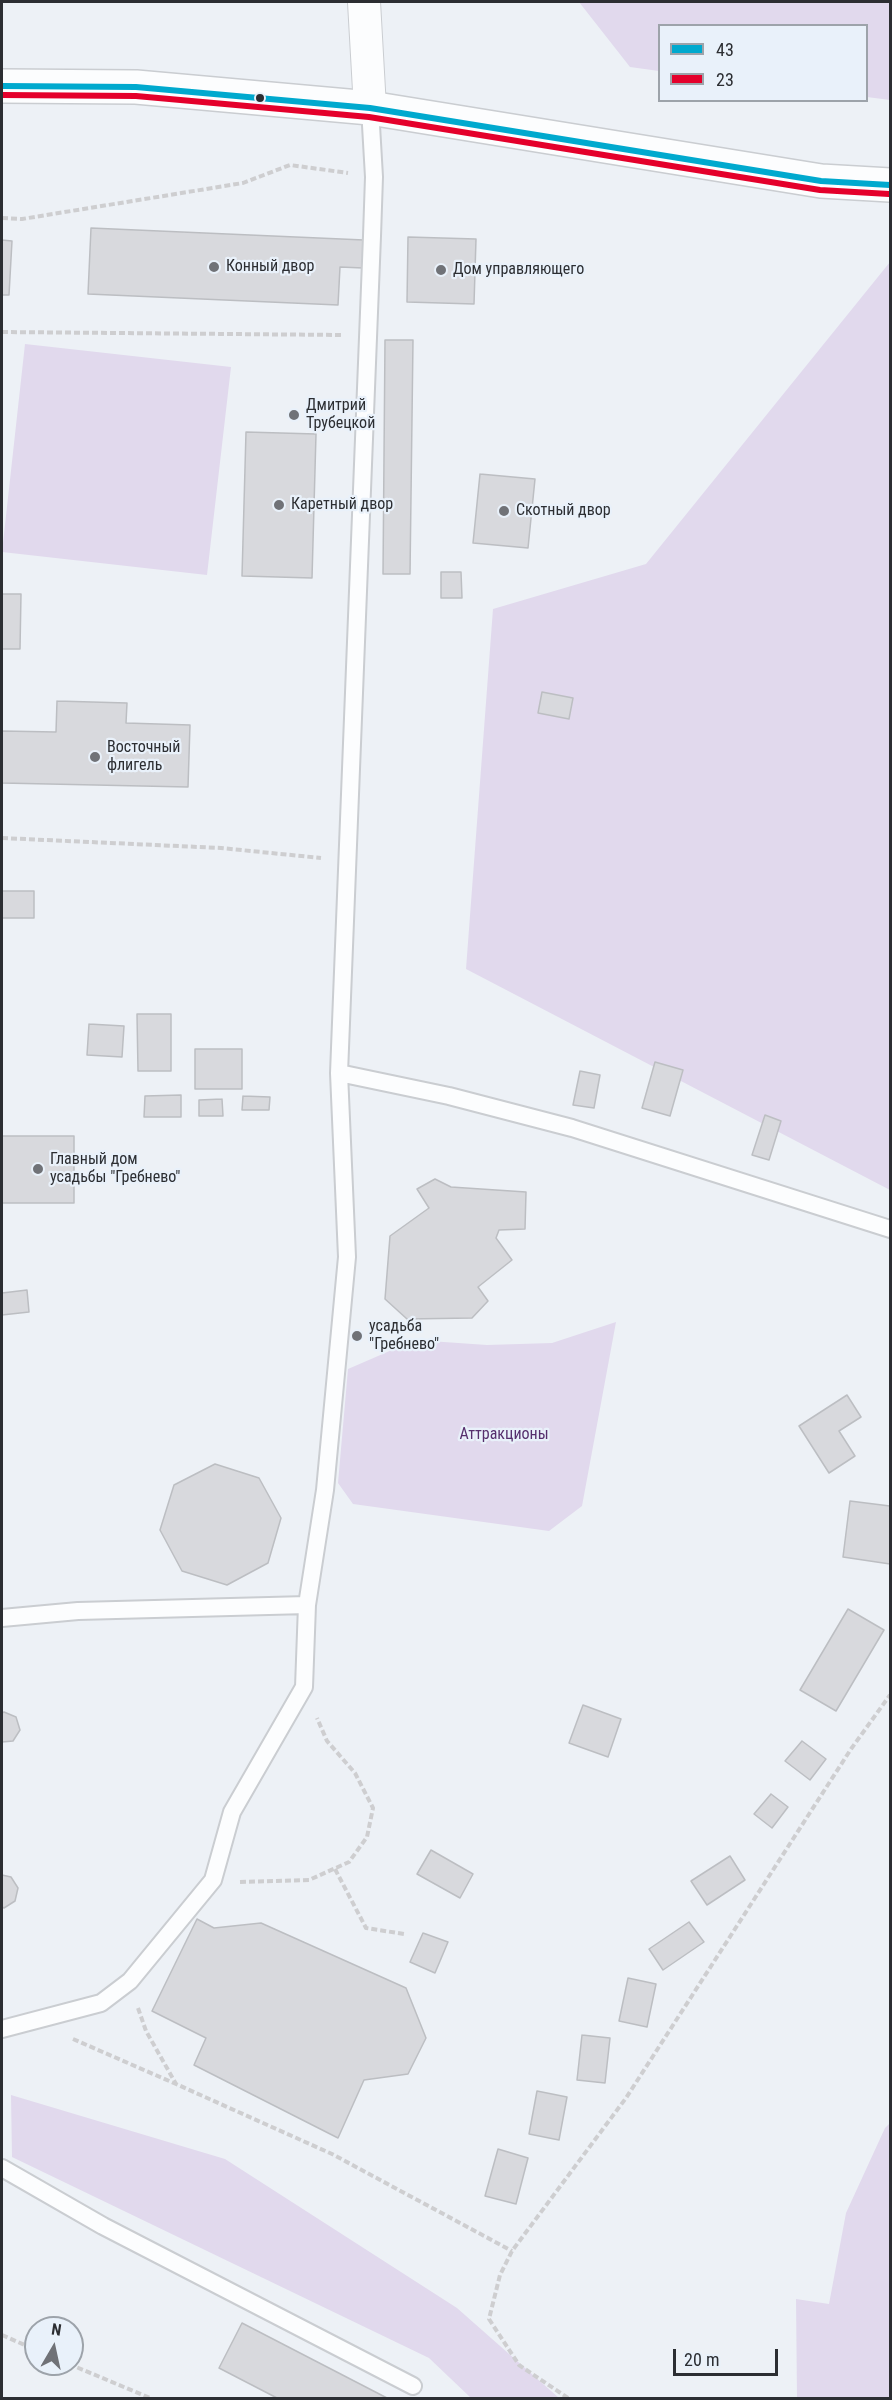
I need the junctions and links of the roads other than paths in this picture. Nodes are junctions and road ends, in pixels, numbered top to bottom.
1 (364, 2) edge
2 (2, 86) edge
3 (370, 108) junction
4 (891, 185) edge
5 (339, 1073) junction
6 (891, 1229) edge
7 (307, 1605) junction
8 (2, 1618) edge
9 (2, 2029) edge
10 (2, 2168) edge
11 (414, 2386) dead end

1 - 3 street
2 - 3 street
3 - 4 street
3 - 5 lane
5 - 6 lane
5 - 7 lane
7 - 8 lane
7 - 9 lane
10 - 11 lane

